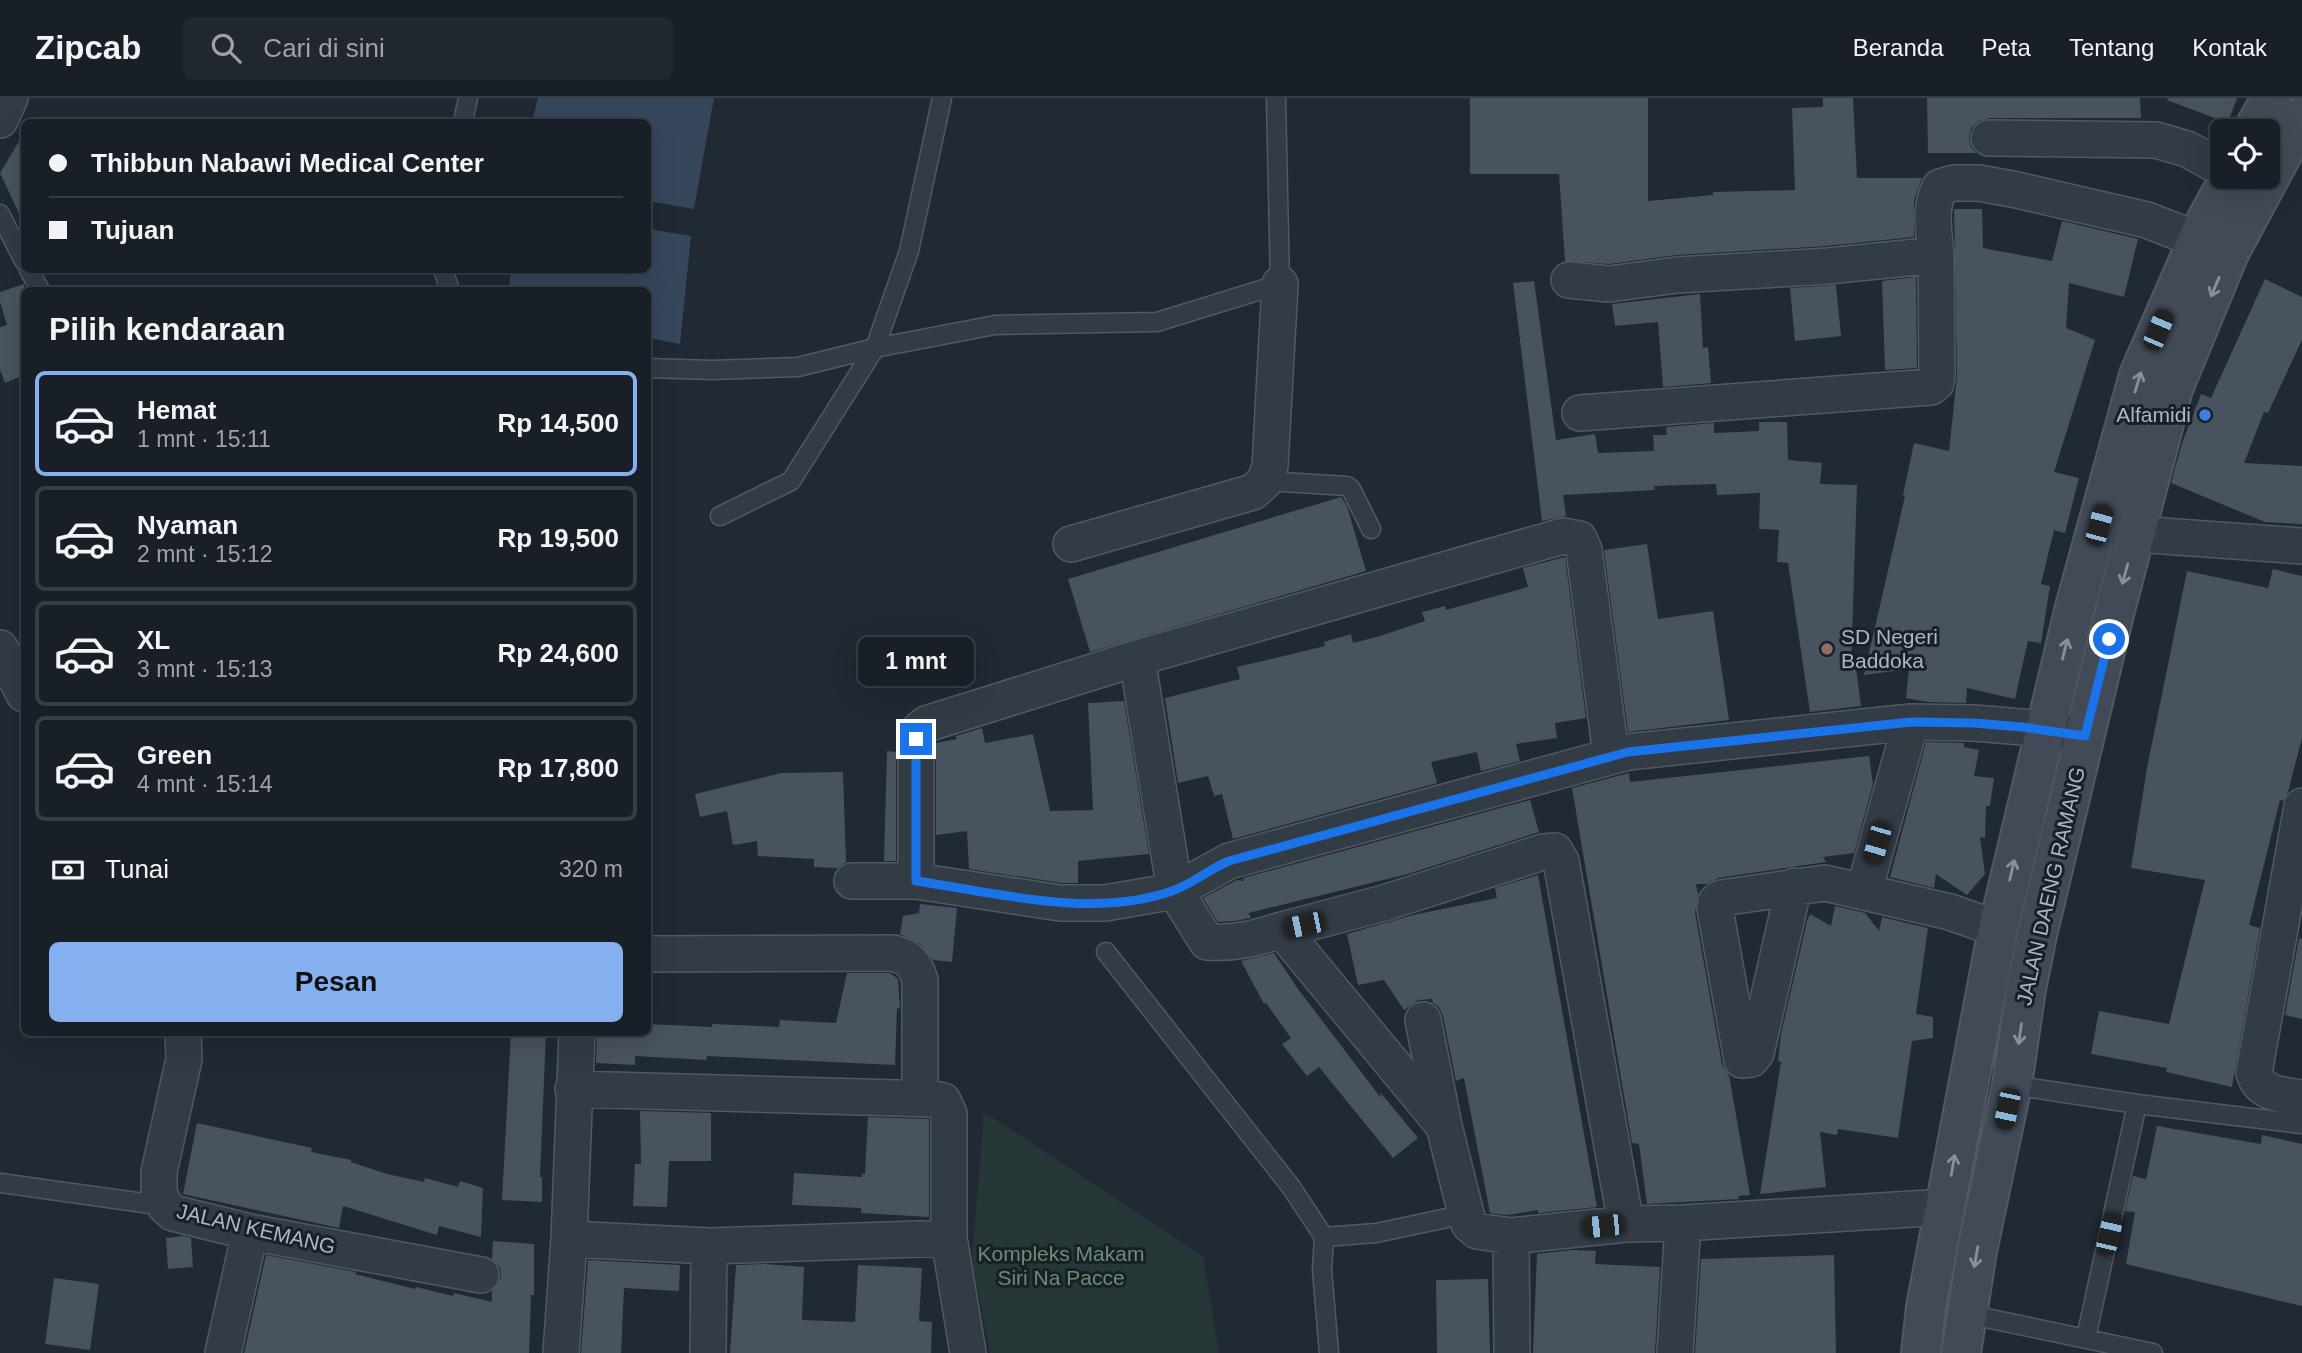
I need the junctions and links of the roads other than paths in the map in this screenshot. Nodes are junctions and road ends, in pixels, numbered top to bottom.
1 (468, 98) edge
2 (942, 98) edge
3 (1276, 98) edge
4 (2271, 98) edge
5 (2302, 117) edge
6 (464, 119) edge
7 (2260, 119) edge
8 (1989, 138) dead end
9 (2210, 161) edge
10 (2227, 189) edge
11 (0, 214) edge
12 (2213, 246) junction
13 (21, 255) edge
14 (1936, 255) junction
15 (1569, 280) dead end
16 (1280, 284) junction
17 (875, 348) junction
18 (651, 368) edge
19 (1580, 413) dead end
20 (1265, 481) junction
21 (720, 516) dead end
22 (2099, 525) junction
23 (1371, 529) dead end
24 (2136, 534) junction
25 (1071, 544) dead end
26 (2302, 546) edge
27 (0, 648) edge
28 (1137, 658) junction
29 (21, 688) edge
30 (1911, 722) junction
31 (2046, 729) junction
32 (2085, 736) junction
33 (1611, 755) junction
34 (2302, 806) edge
35 (852, 881) dead end
36 (916, 881) junction
37 (1794, 886) dead end
38 (1175, 891) junction
39 (1864, 891) junction
40 (1998, 929) junction
41 (1282, 930) junction
42 (1106, 952) dead end
43 (651, 954) edge
44 (1423, 1020) dead end
45 (183, 1036) edge
46 (577, 1036) edge
47 (1969, 1077) junction
48 (2012, 1086) junction
49 (573, 1089) junction
50 (920, 1098) junction
51 (2302, 1098) edge
52 (2137, 1104) junction
53 (2302, 1124) edge
54 (1444, 1126) junction
55 (0, 1183) edge
56 (165, 1206) junction
57 (1945, 1207) junction
58 (1466, 1214) junction
59 (1683, 1223) junction
60 (1626, 1224) junction
61 (250, 1232) junction
62 (1511, 1236) junction
63 (1324, 1237) junction
64 (949, 1238) junction
65 (569, 1239) junction
66 (709, 1246) junction
67 (481, 1275) dead end
68 (1926, 1307) junction
69 (1967, 1314) junction
70 (2086, 1338) junction
71 (223, 1353) edge
72 (561, 1353) edge
73 (708, 1353) edge
74 (968, 1353) edge
75 (1329, 1353) edge
76 (1512, 1353) edge
77 (1675, 1353) edge
78 (1921, 1353) edge
79 (1961, 1353) edge
80 (2153, 1353) edge

1 - 6 lane
2 - 17 lane
3 - 16 lane
4 - 7 main road
5 - 12 main road, JALAN DAENG RAMANG
8 - 9 street
10 - 12 main road, JALAN DAENG RAMANG
11 - 13 lane
12 - 14 street
22 -> 12 main road, JALAN DAENG RAMANG
12 -> 24 main road, JALAN DAENG RAMANG
14 - 15 street
14 - 19 street
16 - 17 lane
16 - 20 street
17 - 18 lane
17 - 21 lane
20 - 23 lane
20 - 25 street
22 - 24 street
31 -> 22 main road, JALAN DAENG RAMANG
24 - 26 street
24 -> 32 main road, JALAN DAENG RAMANG
27 - 29 street
28 - 33 street
28 - 36 street
28 - 38 street
30 - 31 street
30 - 33 street
30 - 39 street
31 - 32 street
40 -> 31 main road, JALAN DAENG RAMANG
32 -> 48 main road, JALAN DAENG RAMANG
33 - 38 street
34 - 51 street
35 - 36 street
36 - 38 street
37 - 39 street
38 - 41 street
39 - 40 street
40 - 47 main road, JALAN DAENG RAMANG
41 - 54 street
41 - 60 street
42 - 63 lane
43 - 50 street
44 - 54 street
45 - 56 street, JALAN KEMANG
46 - 49 street
47 - 48 street
57 -> 47 main road, JALAN DAENG RAMANG
48 - 52 lane
48 -> 69 main road, JALAN DAENG RAMANG
49 - 50 street
49 - 65 street
50 - 64 street
52 - 53 lane
52 - 70 lane
54 - 58 street
55 - 56 lane
56 - 61 street, JALAN KEMANG
57 - 59 street
57 - 68 main road, JALAN DAENG RAMANG
58 - 62 street
58 - 63 lane
59 - 60 street
59 - 77 street
60 - 62 street
61 - 67 street, JALAN KEMANG
61 - 71 street
62 - 76 street
63 - 75 lane
64 - 66 street
64 - 74 street
65 - 66 street
65 - 72 street
66 - 73 street
68 - 69 street
68 - 78 main road, JALAN DAENG RAMANG
69 - 70 lane
69 - 79 main road, JALAN DAENG RAMANG
70 - 80 lane

